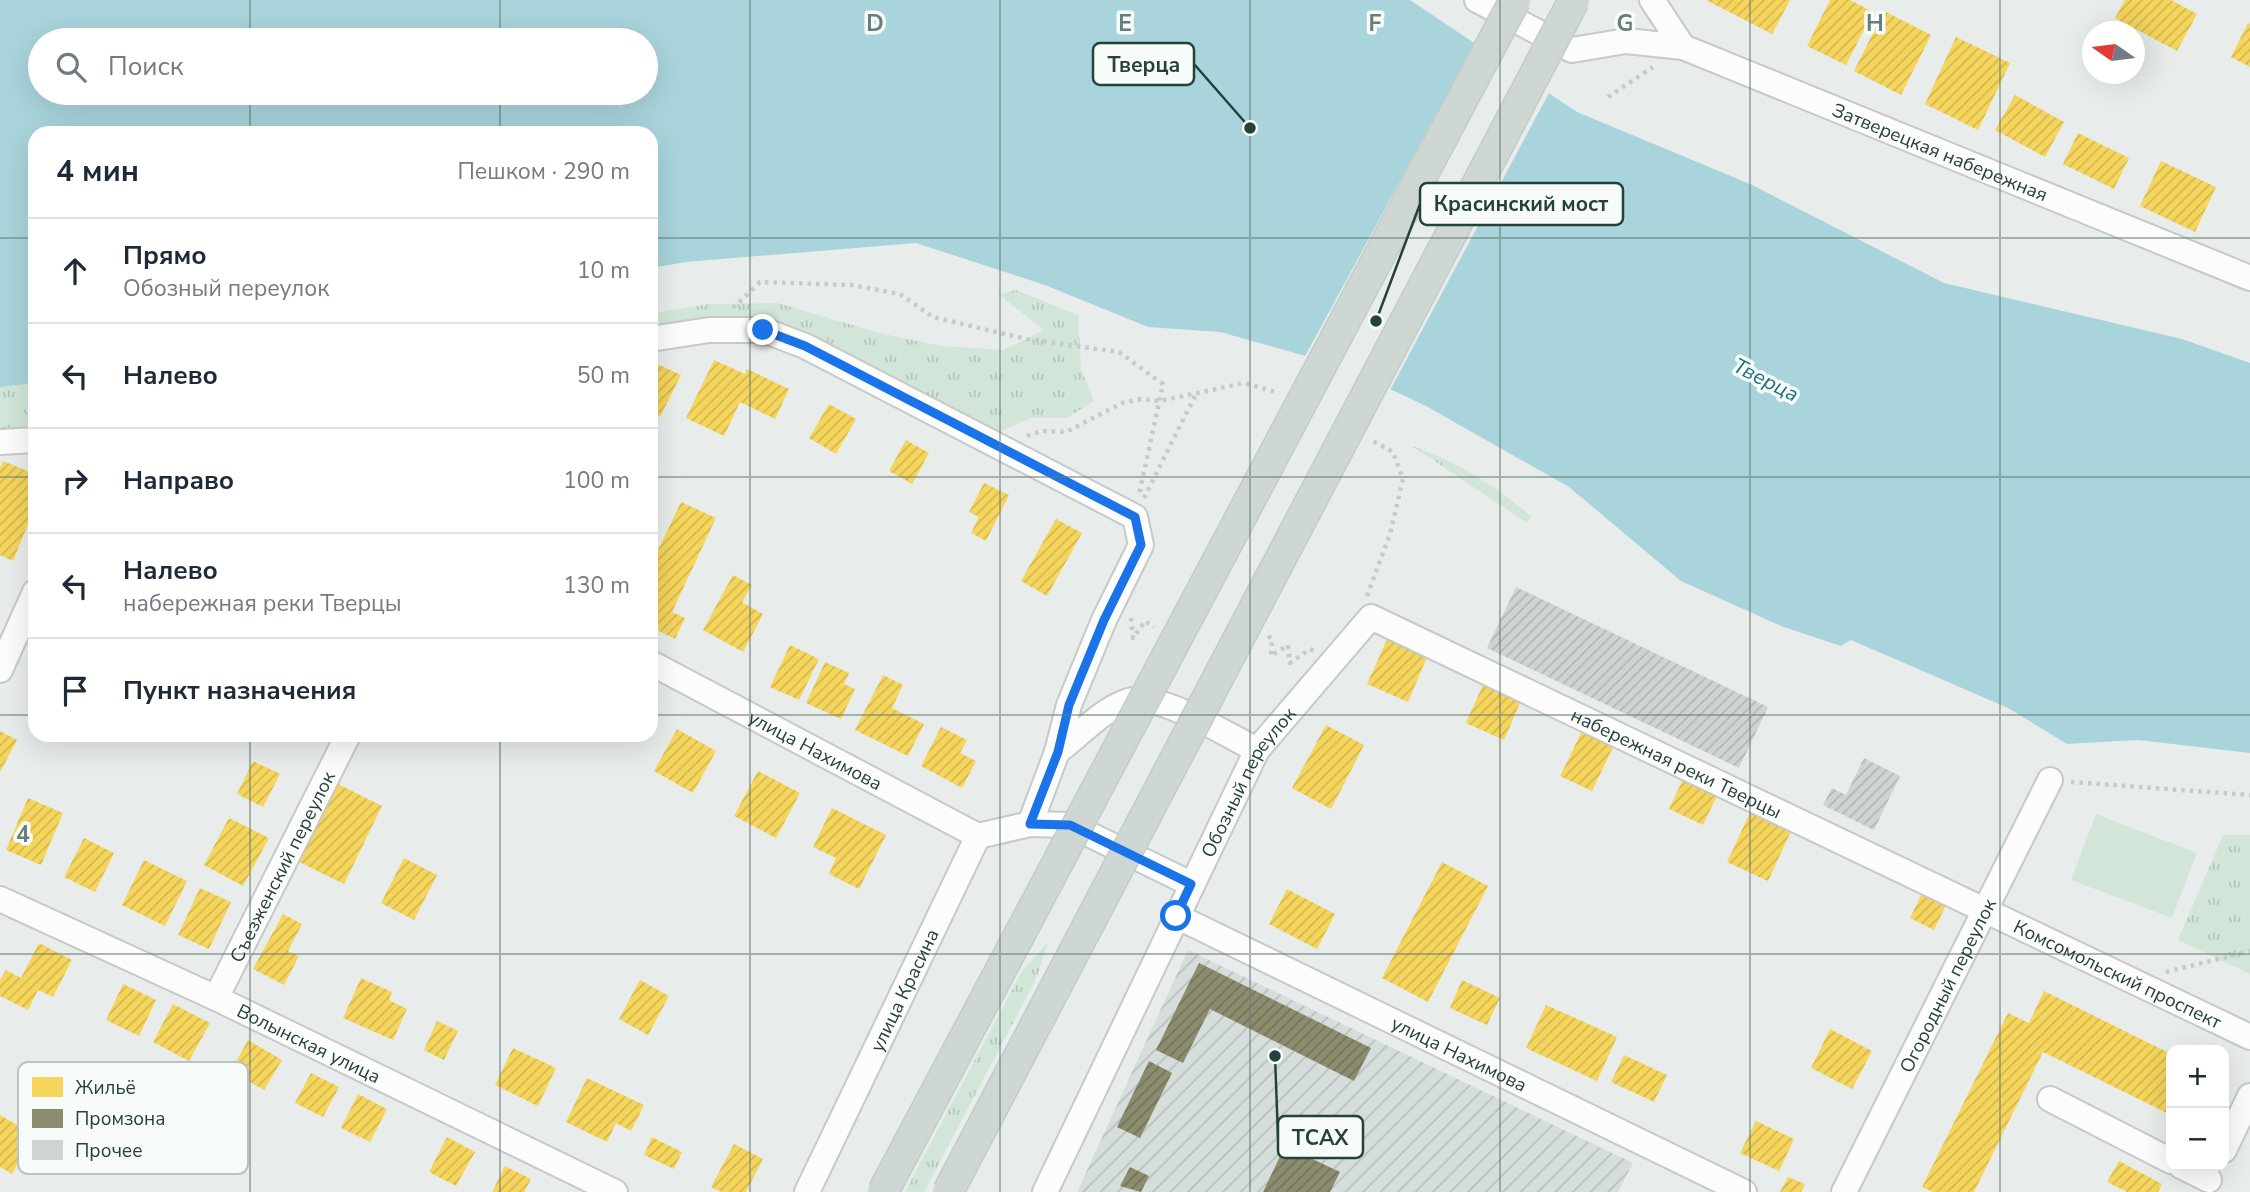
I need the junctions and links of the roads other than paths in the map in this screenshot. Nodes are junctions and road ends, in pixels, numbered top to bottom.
1 (1477, 0) edge
2 (1515, 0) edge
3 (1574, 0) edge
4 (1652, 0) edge
5 (1672, 11) edge
6 (1683, 47) junction
7 (2250, 278) edge
8 (658, 338) edge
9 (28, 440) edge
10 (0, 442) edge
11 (28, 608) edge
12 (1371, 617) joint
13 (658, 667) edge
14 (0, 670) edge
15 (344, 742) edge
16 (1257, 750) junction
17 (1058, 752) junction
18 (2050, 780) road end
19 (1030, 824) junction
20 (978, 836) junction
21 (1191, 884) junction
22 (0, 899) edge
23 (1984, 910) junction
24 (1176, 916) junction
25 (216, 998) junction
26 (2250, 1037) edge
27 (2250, 1096) edge
28 (2050, 1099) dead end
29 (2229, 1140) edge
30 (2166, 1158) edge
31 (2192, 1171) edge
32 (2210, 1179) edge
33 (615, 1192) edge
34 (807, 1192) edge
35 (883, 1192) edge
36 (948, 1192) edge
37 (1045, 1192) edge
38 (1744, 1192) edge
39 (1844, 1192) edge

1 - 6 street, Затверецкая набережная
2 - 35 main road, bridge
3 - 36 main road, bridge
4 - 5 street
5 - 6 street
6 - 7 street, Затверецкая набережная
8 - 17 street
9 - 10 street
11 - 14 street
12 - 16 street, Обозный переулок
12 - 23 street, набережная реки Тверцы
13 - 20 street, улица Нахимова
15 - 25 street, Съезженский переулок
16 - 17 street
16 - 21 street, Обозный переулок
17 - 19 street
18 - 23 street, Огородный переулок
19 - 20 street
19 - 21 street
20 - 34 street, улица Красина
21 - 24 street, Обозный переулок
22 - 25 street, Волынская улица
23 - 26 street, Комсомольский проспект
23 - 39 street, Огородный переулок
24 - 37 street, Обозный переулок
24 - 38 street, улица Нахимова
25 - 33 street, Волынская улица
27 - 29 street
28 - 30 street
31 - 32 street

